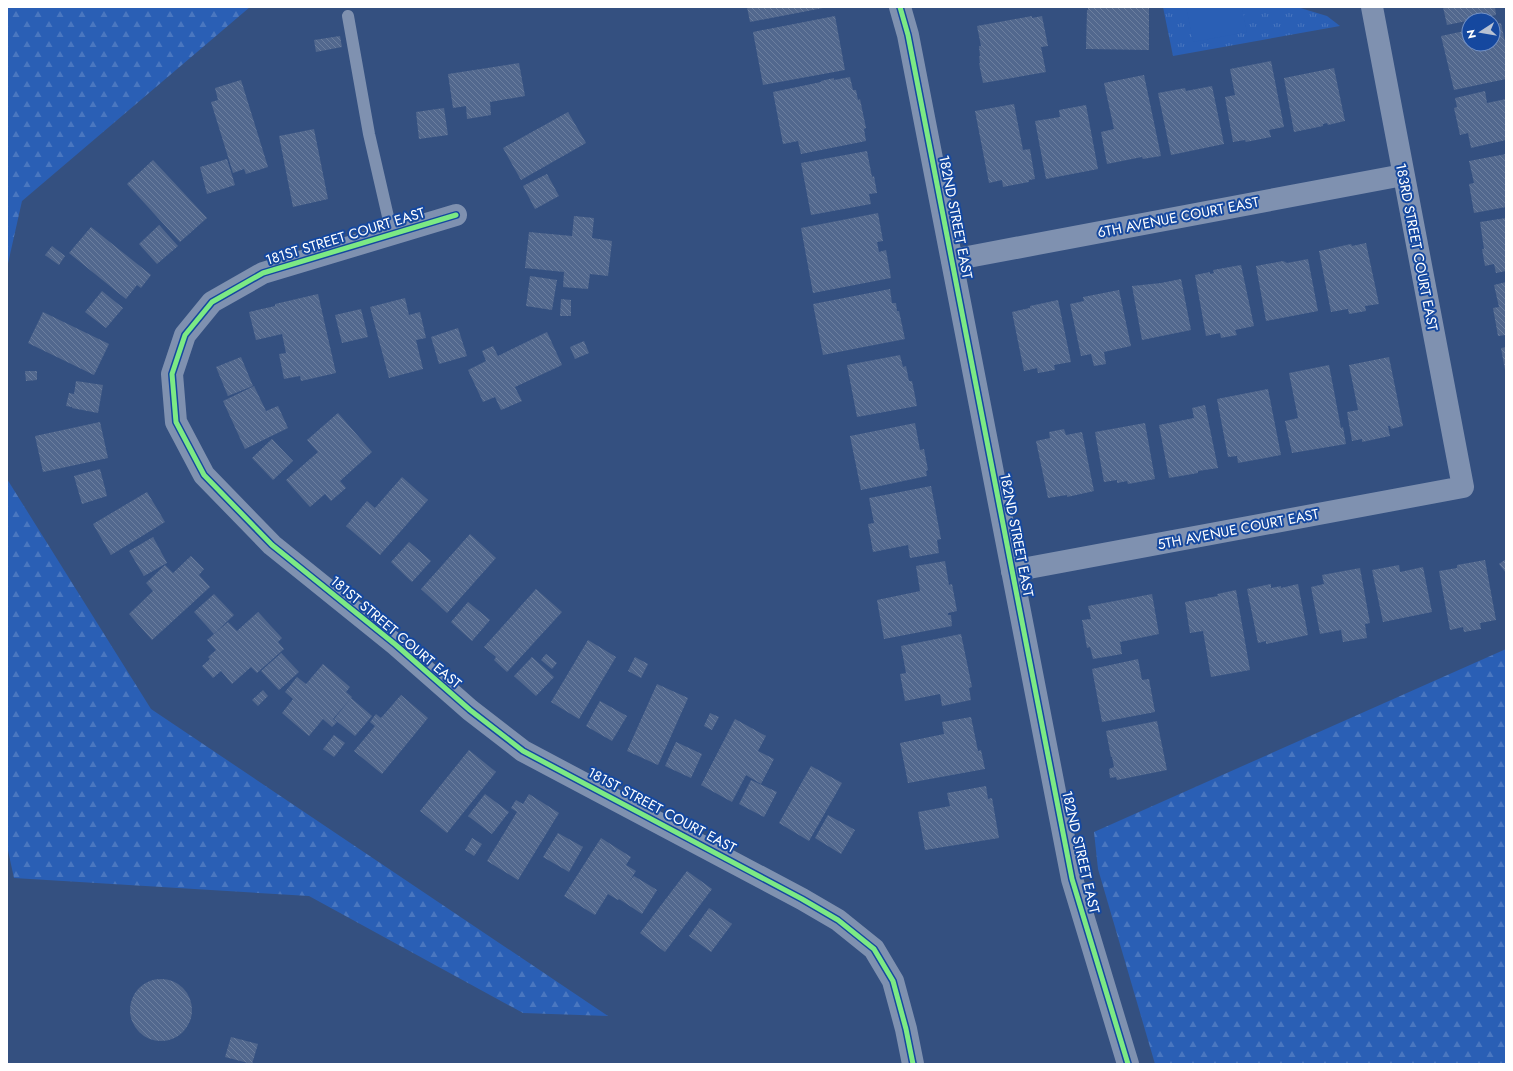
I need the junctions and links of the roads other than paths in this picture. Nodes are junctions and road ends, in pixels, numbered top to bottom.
1 (1372, 7) edge
2 (903, 8) edge
3 (348, 16) dead end
4 (1403, 174) junction
5 (456, 216) dead end
6 (392, 234) junction
7 (952, 260) junction
8 (1463, 487) joint
9 (1012, 571) junction
10 (913, 1064) edge
11 (1128, 1064) edge

1 - 4 street, 183RD STREET COURT EAST
2 - 7 street, 182ND STREET EAST
3 - 6 lane
4 - 7 street, 6TH AVENUE COURT EAST
4 - 8 street, 183RD STREET COURT EAST
5 - 6 street, 181ST STREET COURT EAST
6 - 10 street, 181ST STREET COURT EAST
7 - 9 street, 182ND STREET EAST
8 - 9 street, 5TH AVENUE COURT EAST
9 - 11 street, 182ND STREET EAST

